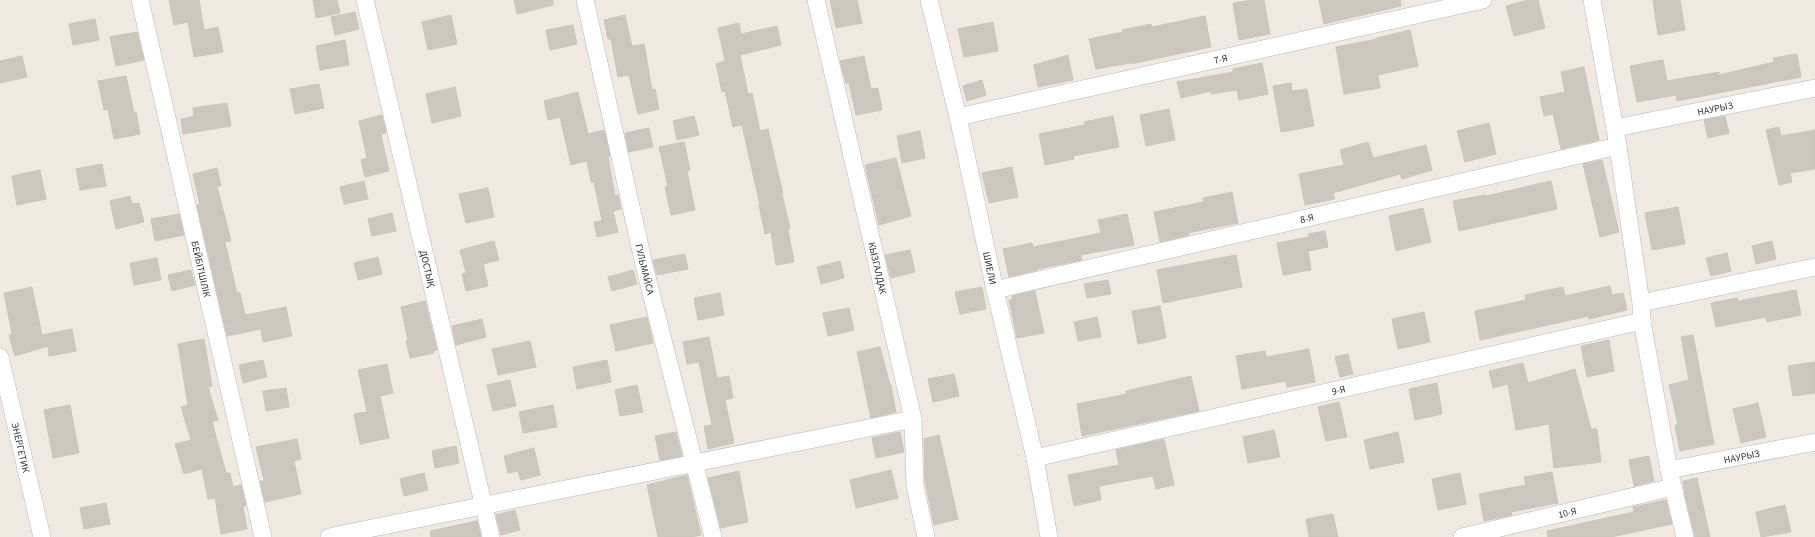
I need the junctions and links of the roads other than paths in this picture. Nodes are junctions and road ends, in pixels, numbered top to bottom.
1 (140, 0) edge
2 (365, 0) edge
3 (585, 0) edge
4 (816, 0) edge
5 (929, 0) edge
6 (1483, 0) edge
7 (1592, 0) edge
8 (1815, 88) edge
9 (958, 117) junction
10 (1615, 128) junction
11 (1618, 146) junction
12 (1815, 267) edge
13 (995, 290) junction
14 (1641, 303) junction
15 (1642, 322) junction
16 (0, 357) edge
17 (913, 419) junction
18 (1815, 442) edge
19 (1035, 458) junction
20 (696, 464) junction
21 (1669, 470) junction
22 (1673, 487) junction
23 (483, 504) junction
24 (42, 537) edge
25 (263, 537) edge
26 (329, 537) edge
27 (491, 537) edge
28 (713, 537) edge
29 (926, 537) edge
30 (1050, 537) edge
31 (1462, 537) edge
32 (1685, 537) edge

1 - 25 street, БЕЙБІТШІЛІК
2 - 23 street, ДОСТЫҚ
3 - 20 street, ГУЛЬМАЙСА
4 - 17 street, КЫЗГАЛДАК
5 - 9 street, ШИЕЛИ
6 - 9 street, 7-Я
7 - 10 street
8 - 10 street, НАУРЫЗ
9 - 13 street, ШИЕЛИ
10 - 11 street
11 - 13 street, 8-Я
11 - 14 street
12 - 14 street
13 - 19 street, ШИЕЛИ
14 - 15 street
15 - 19 street, 9-Я
15 - 21 street
16 - 24 street, ЭНЕРГЕТИК
17 - 20 street
17 - 29 street, КЫЗГАЛДАК
18 - 21 street, НАУРЫЗ
19 - 30 street, ШИЕЛИ
20 - 23 street
20 - 28 street, ГУЛЬМАЙСА
21 - 22 street
22 - 31 street, 10-Я
22 - 32 street
23 - 26 street
23 - 27 street, ДОСТЫҚ

